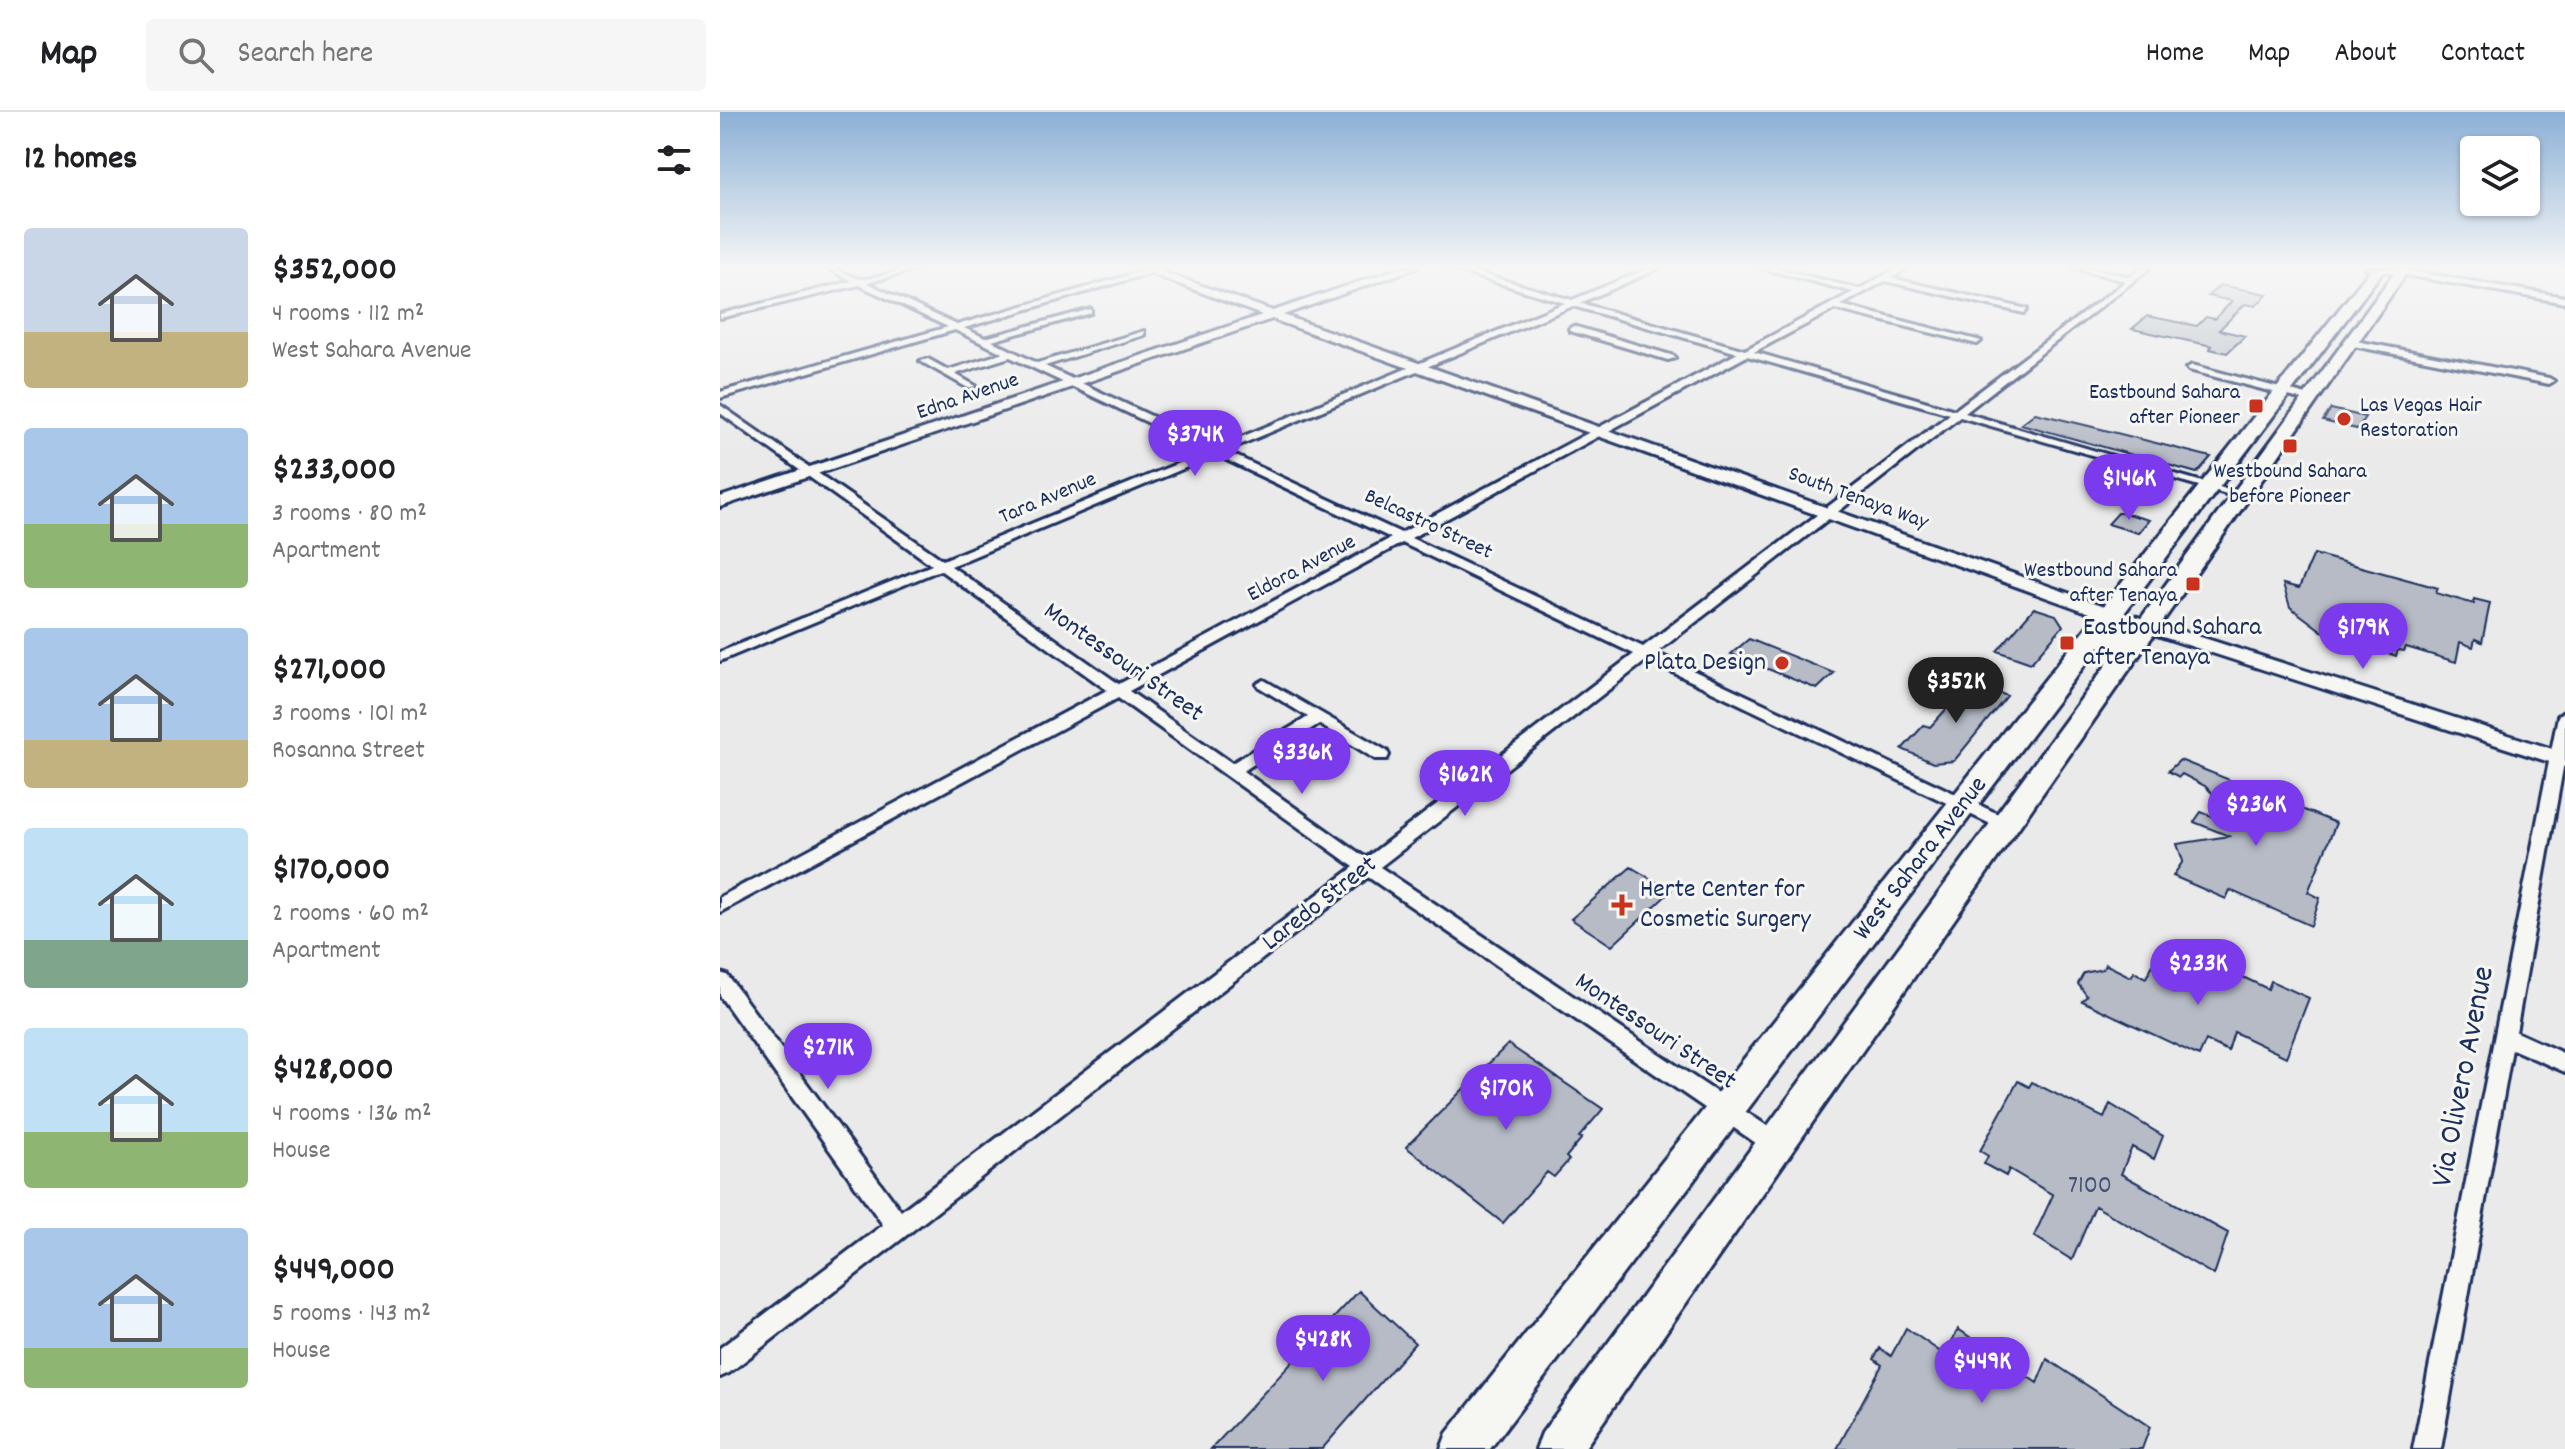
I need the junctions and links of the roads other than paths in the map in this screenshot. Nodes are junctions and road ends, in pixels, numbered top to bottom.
1 (947, 330) edge
2 (960, 330) edge
3 (1021, 330) edge
4 (1229, 330) edge
5 (1313, 330) edge
6 (1507, 330) edge
7 (1578, 330) edge
8 (1649, 330) edge
9 (1669, 330) edge
10 (1788, 330) edge
11 (1934, 330) edge
12 (2067, 330) edge
13 (2330, 330) edge
14 (2360, 330) edge
15 (1645, 332) dead end
16 (1141, 333) dead end
17 (1633, 337) dead end
18 (984, 341) junction
19 (1977, 341) dead end
20 (1621, 343) junction
21 (2351, 343) junction
22 (1746, 353) junction
23 (1010, 354) junction
24 (1671, 358) dead end
25 (925, 361) dead end
26 (1036, 366) junction
27 (1418, 367) junction
28 (2192, 368) dead end
29 (947, 373) junction
30 (2549, 381) dead end
31 (1071, 383) junction
32 (971, 386) dead end
33 (2283, 392) junction
34 (720, 395) edge
35 (2311, 399) junction
36 (720, 408) edge
37 (1958, 413) junction
38 (1599, 432) junction
39 (1215, 451) junction
40 (810, 471) junction
41 (2209, 485) junction
42 (2241, 495) junction
43 (720, 502) edge
44 (1827, 513) junction
45 (1400, 539) junction
46 (2149, 564) junction
47 (939, 566) junction
48 (2110, 614) junction
49 (2147, 626) junction
50 (1644, 655) junction
51 (720, 657) edge
52 (2119, 666) junction
53 (1264, 684) dead end
54 (1117, 691) junction
55 (2565, 716) edge
56 (1319, 717) junction
57 (1381, 755) dead end
58 (2561, 758) edge
59 (1231, 771) junction
60 (1963, 805) junction
61 (2005, 824) junction
62 (1368, 868) junction
63 (720, 905) edge
64 (720, 981) edge
65 (2505, 1037) junction
66 (2565, 1063) edge
67 (1726, 1112) junction
68 (1777, 1145) junction
69 (899, 1228) junction
70 (720, 1364) edge
71 (1463, 1449) edge
72 (1558, 1449) edge
73 (2427, 1449) edge

1 - 34 street
2 - 18 street, Belcastro Street
3 - 18 street
4 - 31 street, Edna Avenue
5 - 27 street, South Tenaya Way
6 - 27 street, Tara Avenue
7 - 20 street
8 - 15 street
9 - 22 street
10 - 22 street, Eldora Avenue
11 - 19 street
12 - 37 street, Laredo Street
13 - 33 main road, West Sahara Avenue
14 - 21 main road, West Sahara Avenue
16 - 26 street
17 - 20 street
18 - 23 street, Belcastro Street
20 - 24 street
21 - 30 street
21 - 35 main road, West Sahara Avenue
22 - 37 street
22 - 38 street, Eldora Avenue
23 - 26 street, Belcastro Street
23 - 29 street
25 - 29 street
26 - 31 street, Belcastro Street
27 - 38 street, South Tenaya Way
27 - 39 street, Tara Avenue
28 - 33 street
29 - 32 street
31 - 39 street, Belcastro Street
31 - 40 street, Edna Avenue
33 - 35 street
33 - 41 main road, West Sahara Avenue
35 - 42 main road, West Sahara Avenue
36 - 40 street, Montessouri Street
37 - 41 street
37 - 44 street, Laredo Street
38 - 44 street, South Tenaya Way
38 - 45 street, Eldora Avenue
39 - 45 street, Belcastro Street
39 - 47 street, Tara Avenue
40 - 43 street, Edna Avenue
40 - 47 street, Montessouri Street
41 - 42 street
41 - 46 main road, West Sahara Avenue
42 - 49 main road, West Sahara Avenue
44 - 48 street, South Tenaya Way
44 - 50 street, Laredo Street
45 - 50 street, Belcastro Street
45 - 54 street, Eldora Avenue
46 - 48 main road, West Sahara Avenue
46 - 49 main road
47 - 51 street, Tara Avenue
47 - 54 street, Montessouri Street
48 - 49 street, South Tenaya Way
48 - 52 main road
48 - 60 main road, West Sahara Avenue
49 - 52 main road, West Sahara Avenue
49 - 58 street, South Tenaya Way
50 - 60 street, Belcastro Street
50 - 62 street, Laredo Street
52 - 61 main road, West Sahara Avenue
53 - 56 street
54 - 59 street, Montessouri Street
54 - 63 street, Eldora Avenue
55 - 58 street, Via Olivero Avenue
56 - 57 street
56 - 59 street
58 - 65 street, Via Olivero Avenue
59 - 62 street, Montessouri Street
60 - 61 street, Belcastro Street
60 - 67 main road, West Sahara Avenue
61 - 68 main road, West Sahara Avenue
62 - 67 street, Montessouri Street
62 - 69 street, Laredo Street
64 - 69 street
65 - 66 street
65 - 73 street, Via Olivero Avenue
67 - 68 street, Montessouri Street
67 - 71 main road, West Sahara Avenue
68 - 72 main road, West Sahara Avenue
69 - 70 street, Laredo Street

